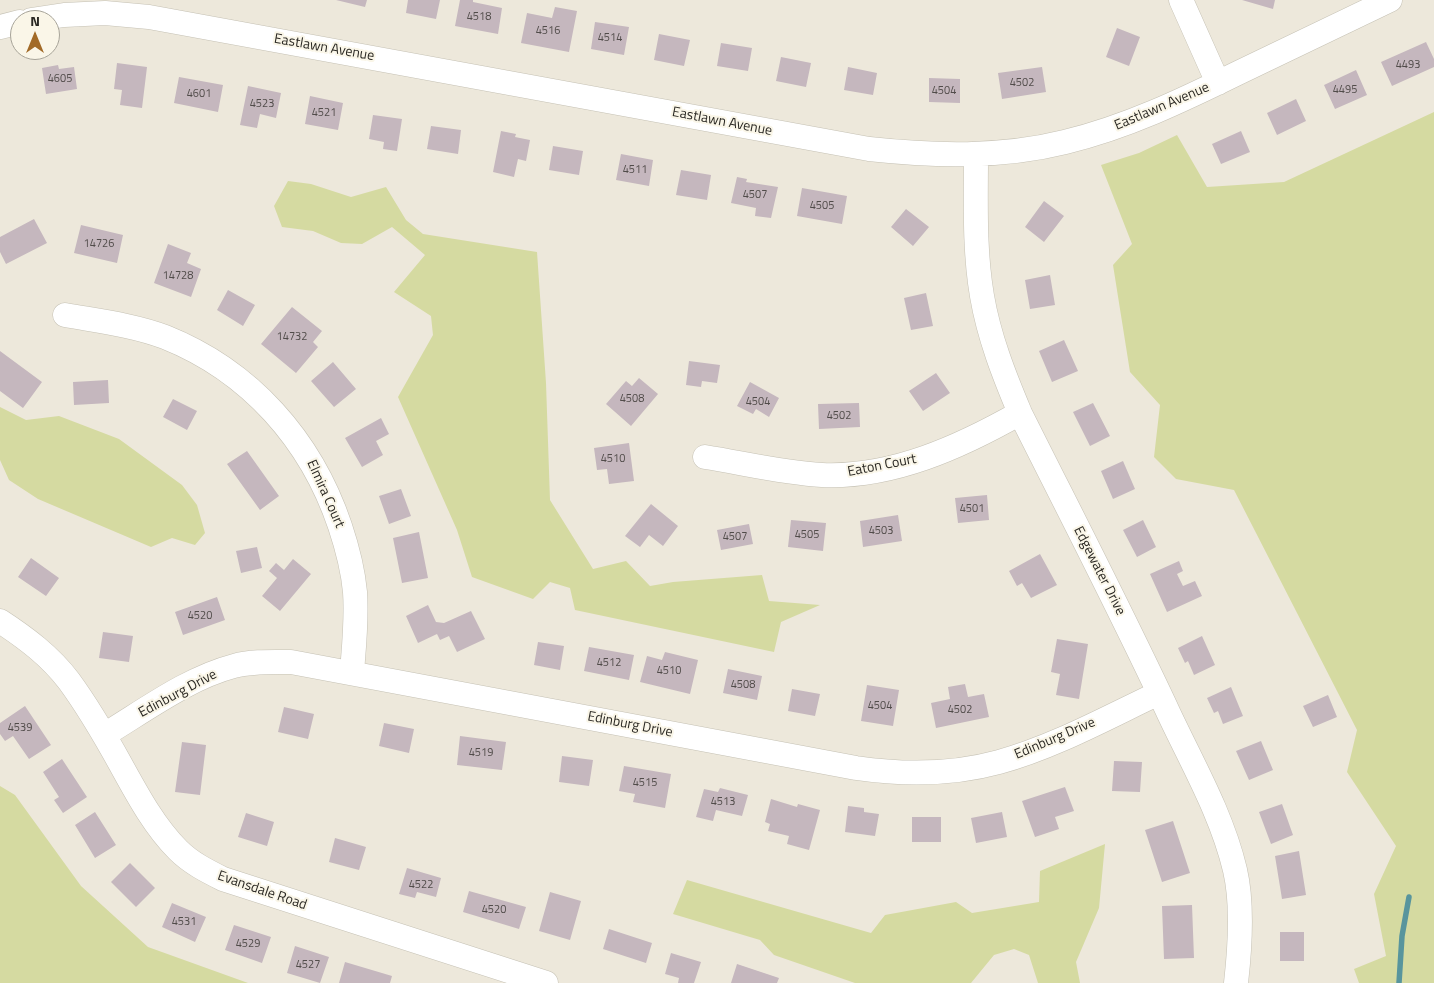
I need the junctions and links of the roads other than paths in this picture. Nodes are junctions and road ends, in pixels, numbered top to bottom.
1 (1181, 0) edge
2 (1390, 0) edge
3 (60, 16) edge
4 (1218, 83) junction
5 (976, 154) junction
6 (65, 315) dead end
7 (1020, 413) junction
8 (705, 457) dead end
9 (0, 620) edge
10 (352, 672) junction
11 (1160, 693) junction
12 (104, 735) junction
13 (546, 983) edge
14 (1236, 983) edge

1 - 4 street
2 - 4 street, Eastlawn Avenue
3 - 5 street, Eastlawn Avenue
4 - 5 street, Eastlawn Avenue
5 - 7 street, Edgewater Drive
6 - 10 street, Elmira Court
7 - 8 street, Eaton Court
7 - 11 street, Edgewater Drive
9 - 12 street, Evansdale Road
10 - 11 street, Edinburg Drive
10 - 12 street, Edinburg Drive
11 - 14 street, Edgewater Drive
12 - 13 street, Evansdale Road

